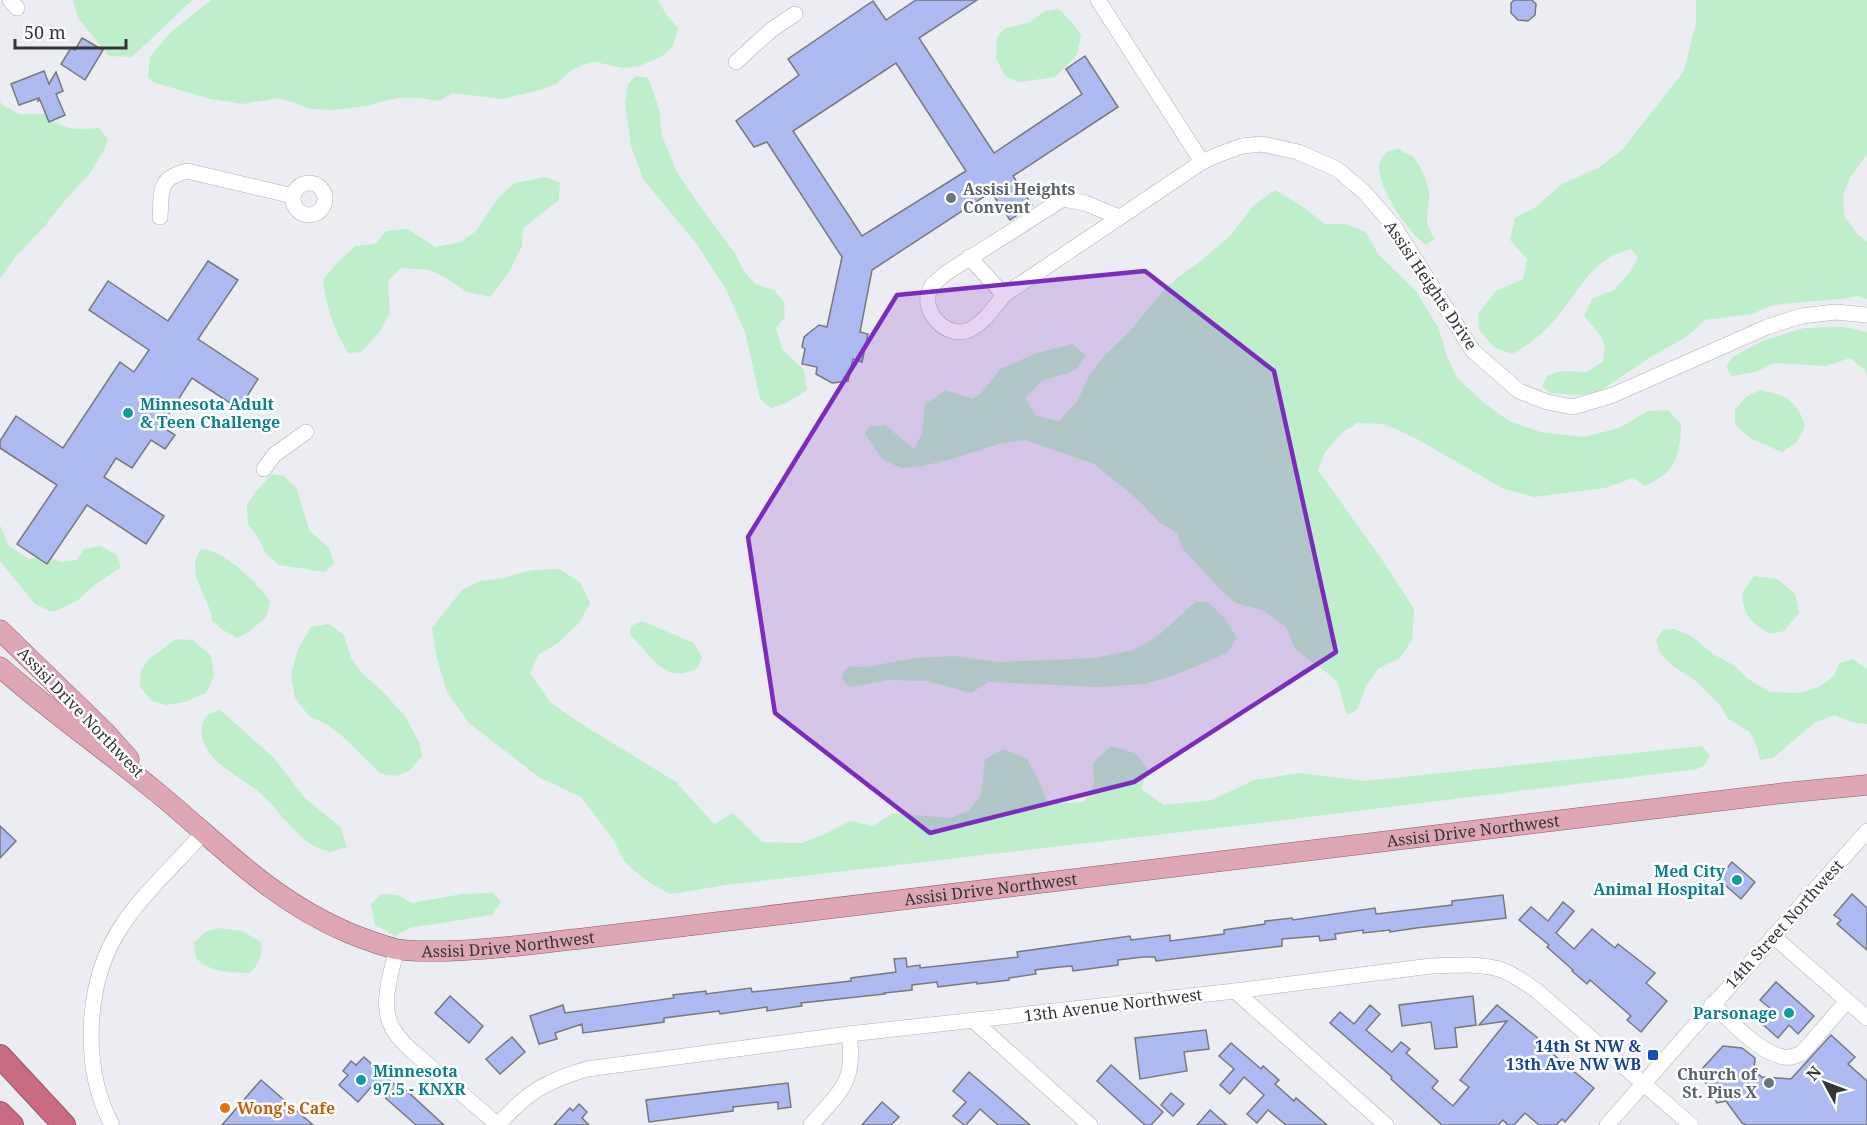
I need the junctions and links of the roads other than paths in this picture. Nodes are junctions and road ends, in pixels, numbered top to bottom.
1 (1098, 0) edge
2 (795, 14) dead end
3 (736, 62) dead end
4 (1202, 162) junction
5 (293, 196) dead end
6 (160, 217) dead end
7 (1119, 217) junction
8 (969, 257) junction
9 (1004, 295) junction
10 (1867, 315) edge
11 (306, 432) dead end
12 (264, 468) dead end
13 (0, 630) edge
14 (0, 667) edge
15 (1867, 784) edge
16 (160, 795) junction
17 (1867, 831) edge
18 (203, 833) junction
19 (1773, 936) junction
20 (397, 949) junction
21 (1235, 991) junction
22 (1847, 1001) junction
23 (1712, 1004) junction
24 (1867, 1018) edge
25 (974, 1021) junction
26 (849, 1034) junction
27 (0, 1056) edge
28 (1643, 1083) junction
29 (0, 1113) edge
30 (12, 1125) edge
31 (64, 1125) edge
32 (112, 1125) edge
33 (498, 1125) edge
34 (811, 1125) edge
35 (1090, 1125) edge
36 (1386, 1125) edge
37 (1607, 1125) edge
38 (1691, 1125) edge

1 - 4 street
2 - 3 street
4 - 7 street, Assisi Heights Drive
4 - 10 street, Assisi Heights Drive
5 - 6 street
7 - 8 street
7 - 9 street, Assisi Heights Drive
8 - 9 street
8 - 9 street
11 - 12 street
13 - 16 main road, Assisi Drive Northwest
14 - 16 main road, Assisi Drive Northwest
15 - 20 main road, Assisi Drive Northwest
16 - 18 main road, Assisi Drive Northwest
17 - 19 street, 14th Street Northwest
18 - 20 main road, Assisi Drive Northwest
18 - 32 street
19 - 22 street
19 - 23 street, 14th Street Northwest
20 - 33 street
21 - 25 street, 13th Avenue Northwest
21 - 28 street, 13th Avenue Northwest
21 - 36 street
22 - 23 street
22 - 24 street
23 - 28 street, 14th Street Northwest
25 - 26 street, 13th Avenue Northwest
25 - 35 street
26 - 33 street, 13th Avenue Northwest
26 - 34 street
27 - 31 highway
28 - 37 street, 14th Street Northwest
28 - 38 street, 13th Avenue Northwest
29 - 30 highway

